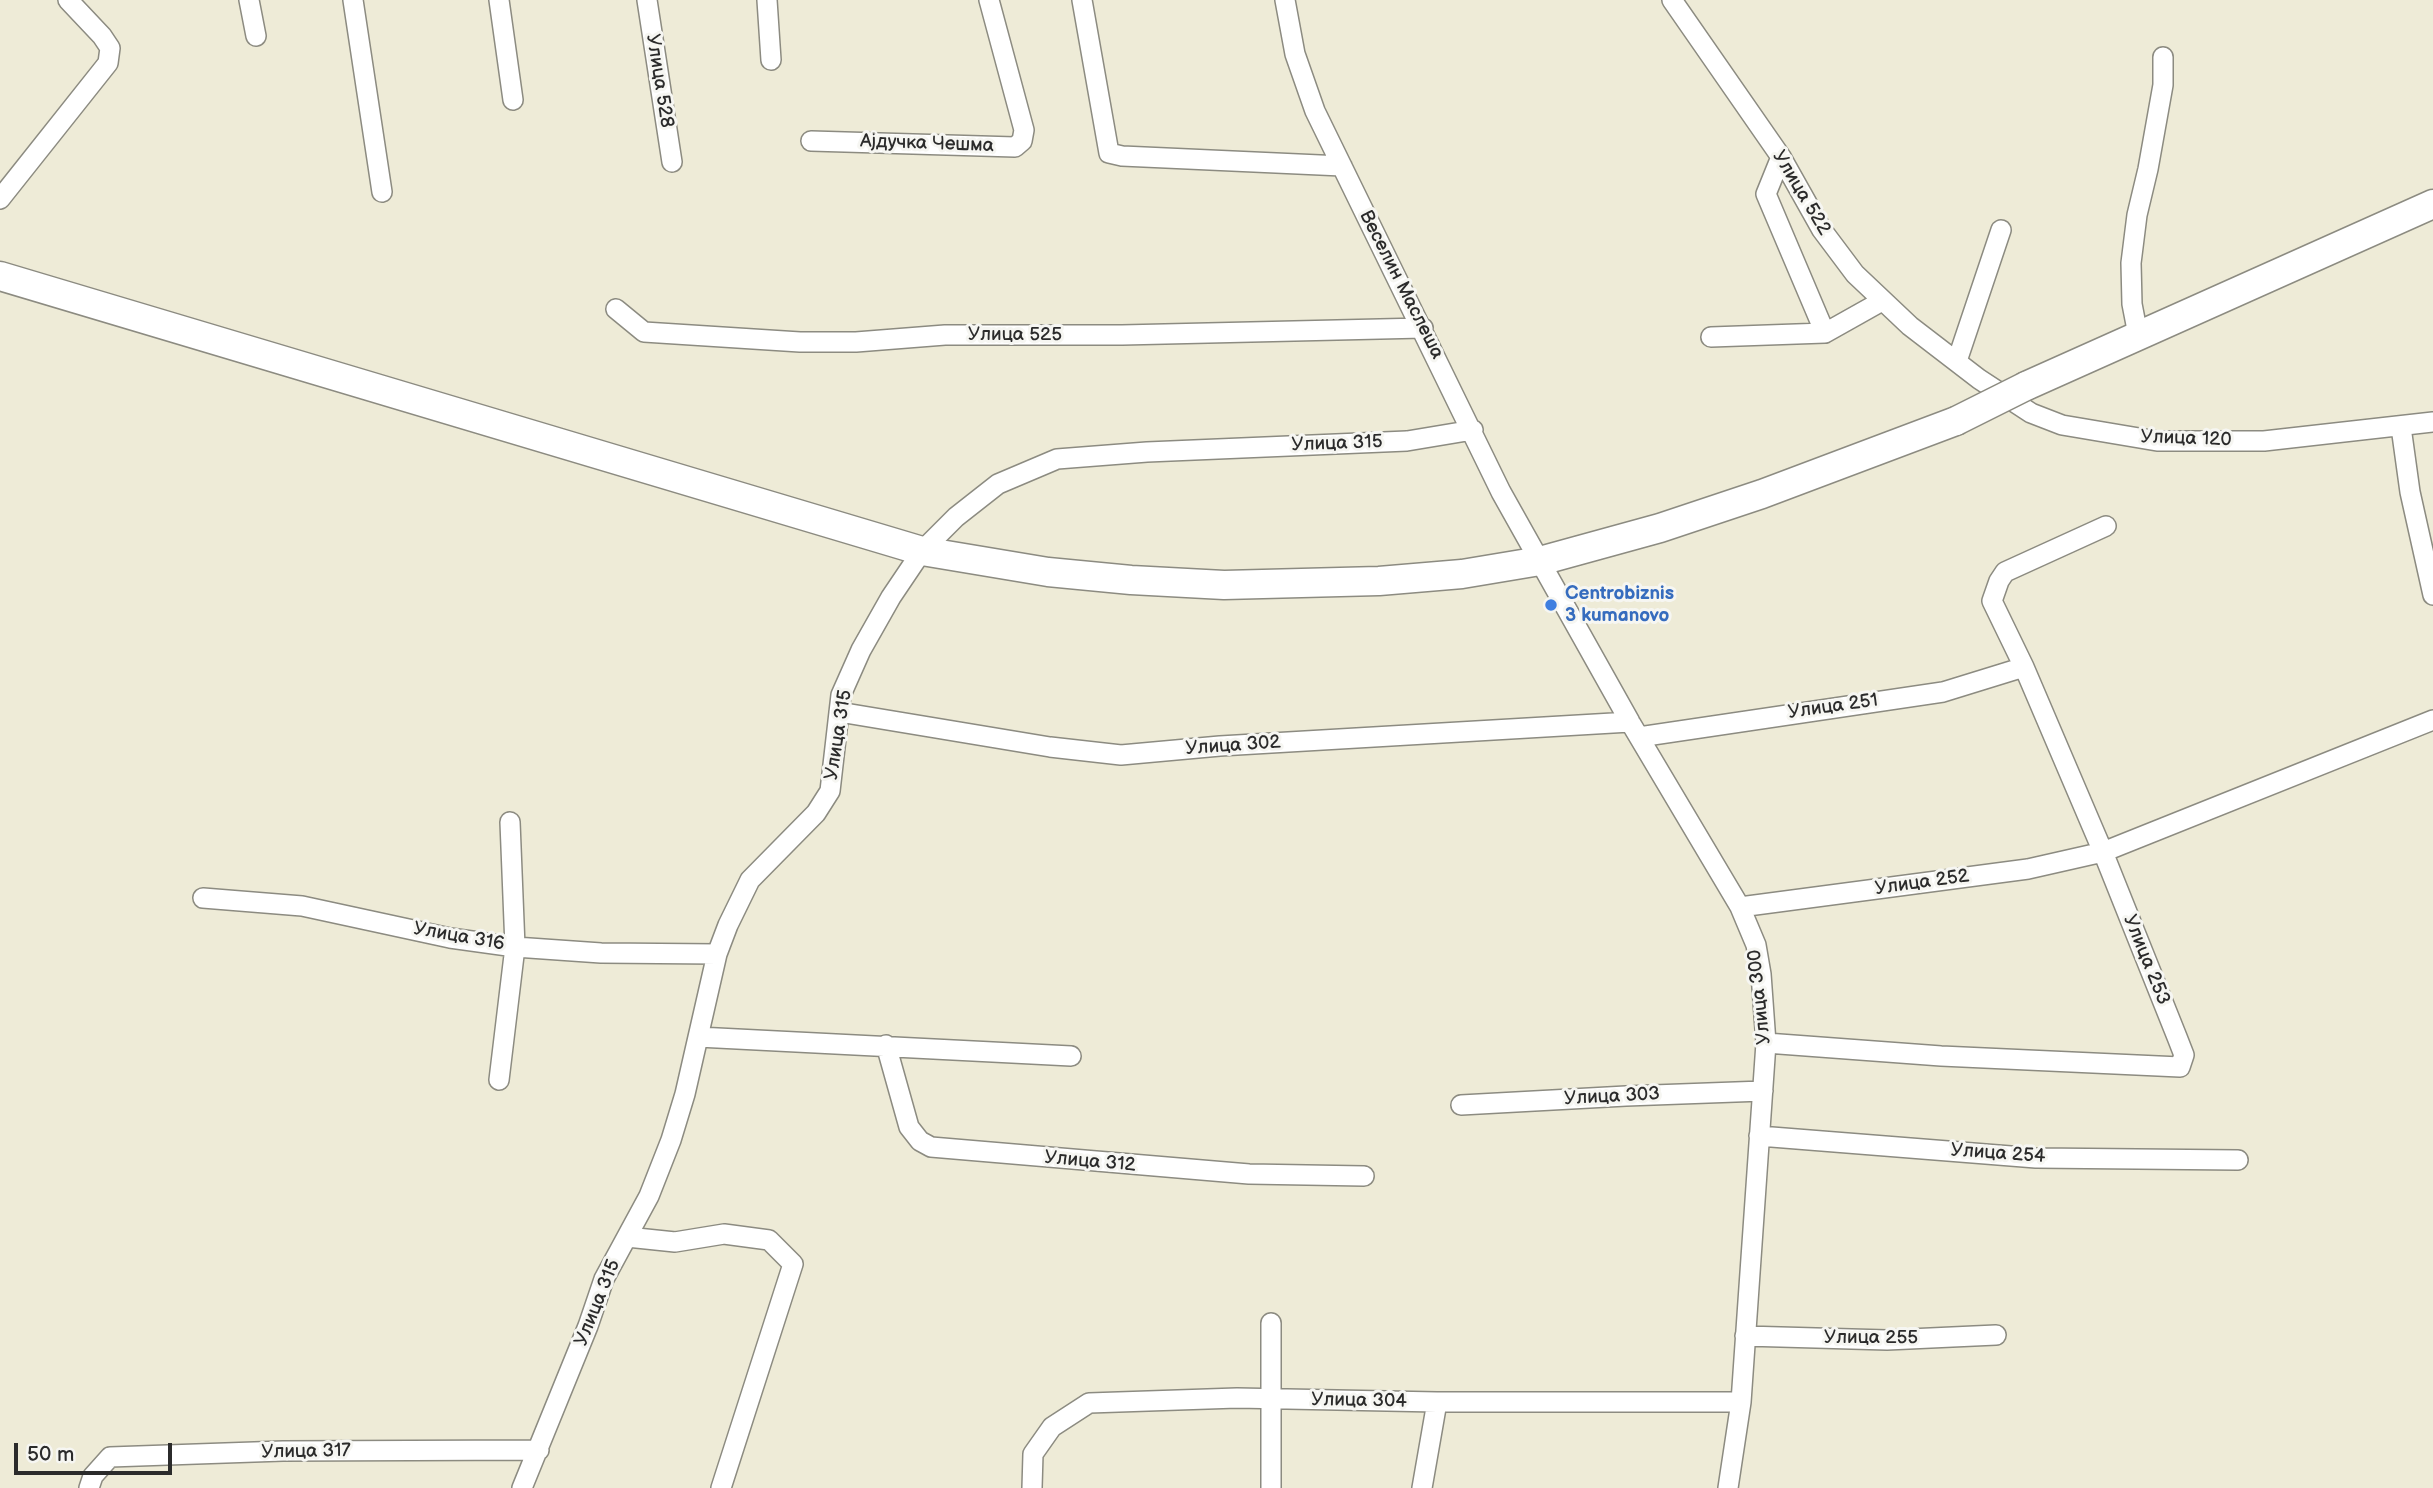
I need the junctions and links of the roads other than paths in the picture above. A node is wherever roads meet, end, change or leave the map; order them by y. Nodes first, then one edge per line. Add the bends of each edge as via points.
1 (68, 0) edge
2 (249, 0) edge
3 (353, 0) edge
4 (499, 0) edge
5 (647, 0) edge
6 (767, 0) edge
7 (989, 0) edge
8 (1082, 0) edge
9 (1285, 0) edge
10 (1672, 0) edge
11 (256, 36) dead end
12 (2163, 57) dead end
13 (771, 60) dead end
14 (513, 100) dead end
15 (810, 141) dead end
16 (1781, 157) junction
17 (672, 162) dead end
18 (1342, 166) junction
19 (382, 192) dead end
20 (0, 200) edge
21 (2433, 204) edge
22 (2001, 230) dead end
23 (0, 276) edge
24 (1882, 302) junction
25 (616, 309) dead end
26 (1423, 328) junction
27 (1825, 333) junction
28 (2138, 335) junction
29 (1711, 337) dead end
30 (1957, 361) junction
31 (2433, 422) edge
32 (2401, 427) junction
33 (1473, 430) junction
34 (2106, 526) dead end
35 (922, 551) junction
36 (1540, 561) junction
37 (2433, 595) edge
38 (2024, 667) junction
39 (839, 712) junction
40 (2433, 720) edge
41 (1634, 730) junction
42 (510, 822) dead end
43 (2103, 852) junction
44 (203, 898) dead end
45 (1740, 907) junction
46 (515, 947) junction
47 (717, 954) junction
48 (698, 1037) junction
49 (1766, 1043) junction
50 (886, 1045) junction
51 (1071, 1056) dead end
52 (499, 1080) dead end
53 (1763, 1091) junction
54 (1461, 1105) dead end
55 (1759, 1136) junction
56 (2238, 1160) dead end
57 (1364, 1176) dead end
58 (627, 1237) junction
59 (1271, 1323) dead end
60 (1996, 1335) dead end
61 (1745, 1336) junction
62 (1272, 1399) junction
63 (1437, 1402) junction
64 (1741, 1402) junction
65 (539, 1450) junction
66 (89, 1488) edge
67 (522, 1488) edge
68 (721, 1488) edge
69 (1032, 1488) edge
70 (1271, 1488) edge
71 (1422, 1488) edge
72 (1728, 1488) edge

1 - 20 street via 110,48 108,63
2 - 11 street
3 - 19 street
4 - 14 street
5 - 17 street, Улица 528
6 - 13 street
7 - 15 street, Ајдучка Чешма via 1024,130 1015,147
8 - 18 street via 1109,153
9 - 18 street, Веселин Маслеша via 1303,77
10 - 16 street, Улица 522
12 - 28 street via 2163,85 2131,263
16 - 24 street, Улица 522 via 1822,230
16 - 27 street via 1766,194
18 - 26 street, Веселин Маслеша
21 - 28 main road
22 - 30 street
23 - 35 main road
24 - 27 street
24 - 30 street, Улица 522
25 - 26 street, Улица 525 via 644,332 800,342 945,335
26 - 33 street, Веселин Маслеша
27 - 29 street
28 - 36 main road, bridge via 1956,421 1762,494
30 - 32 street, Улица 120 via 2031,413 2062,425 2157,441 2264,441
31 - 32 street, Улица 120
32 - 37 street
33 - 35 street, Улица 315 via 1407,441 1057,459 998,484
33 - 36 street, Веселин Маслеша
34 - 38 street via 2005,572 1999,580 1992,601
35 - 36 main road via 1048,572 1224,585 1379,581
35 - 39 street, Улица 315 via 861,650 841,695
36 - 41 street, Улица 300
38 - 41 street, Улица 251 via 1943,692
38 - 43 street
39 - 41 street, Улица 302 via 1121,755 1220,746
39 - 47 street, Улица 315 via 830,790 816,813 750,880
40 - 43 street, Улица 252
41 - 45 street, Улица 300
42 - 46 street
43 - 45 street, Улица 252 via 2028,869
43 - 49 street, Улица 253 via 2181,1046 2180,1068
44 - 46 street, Улица 316 via 302,906
45 - 49 street, Улица 300 via 1756,945
46 - 47 street, Улица 316
46 - 52 street
47 - 48 street, Улица 315
48 - 50 street
48 - 58 street, Улица 315 via 671,1140
49 - 53 street, Улица 300
50 - 51 street
50 - 57 street, Улица 312 via 909,1127 931,1147 1249,1174
53 - 54 street, Улица 303
53 - 55 street, Улица 300
55 - 56 street, Улица 254 via 2036,1158
55 - 61 street, Улица 300
58 - 65 street, Улица 315 via 604,1279
58 - 68 street via 674,1242 724,1234 769,1240 793,1264
59 - 62 street
60 - 61 street, Улица 255 via 1887,1339
61 - 64 street, Улица 300
62 - 63 street, Улица 304
62 - 69 street, Улица 304 via 1088,1404 1052,1427 1033,1454
62 - 70 street
63 - 64 street, Улица 304
63 - 71 street
64 - 72 street, Улица 300
65 - 66 street, Улица 317 via 110,1457
65 - 67 street, Улица 315

